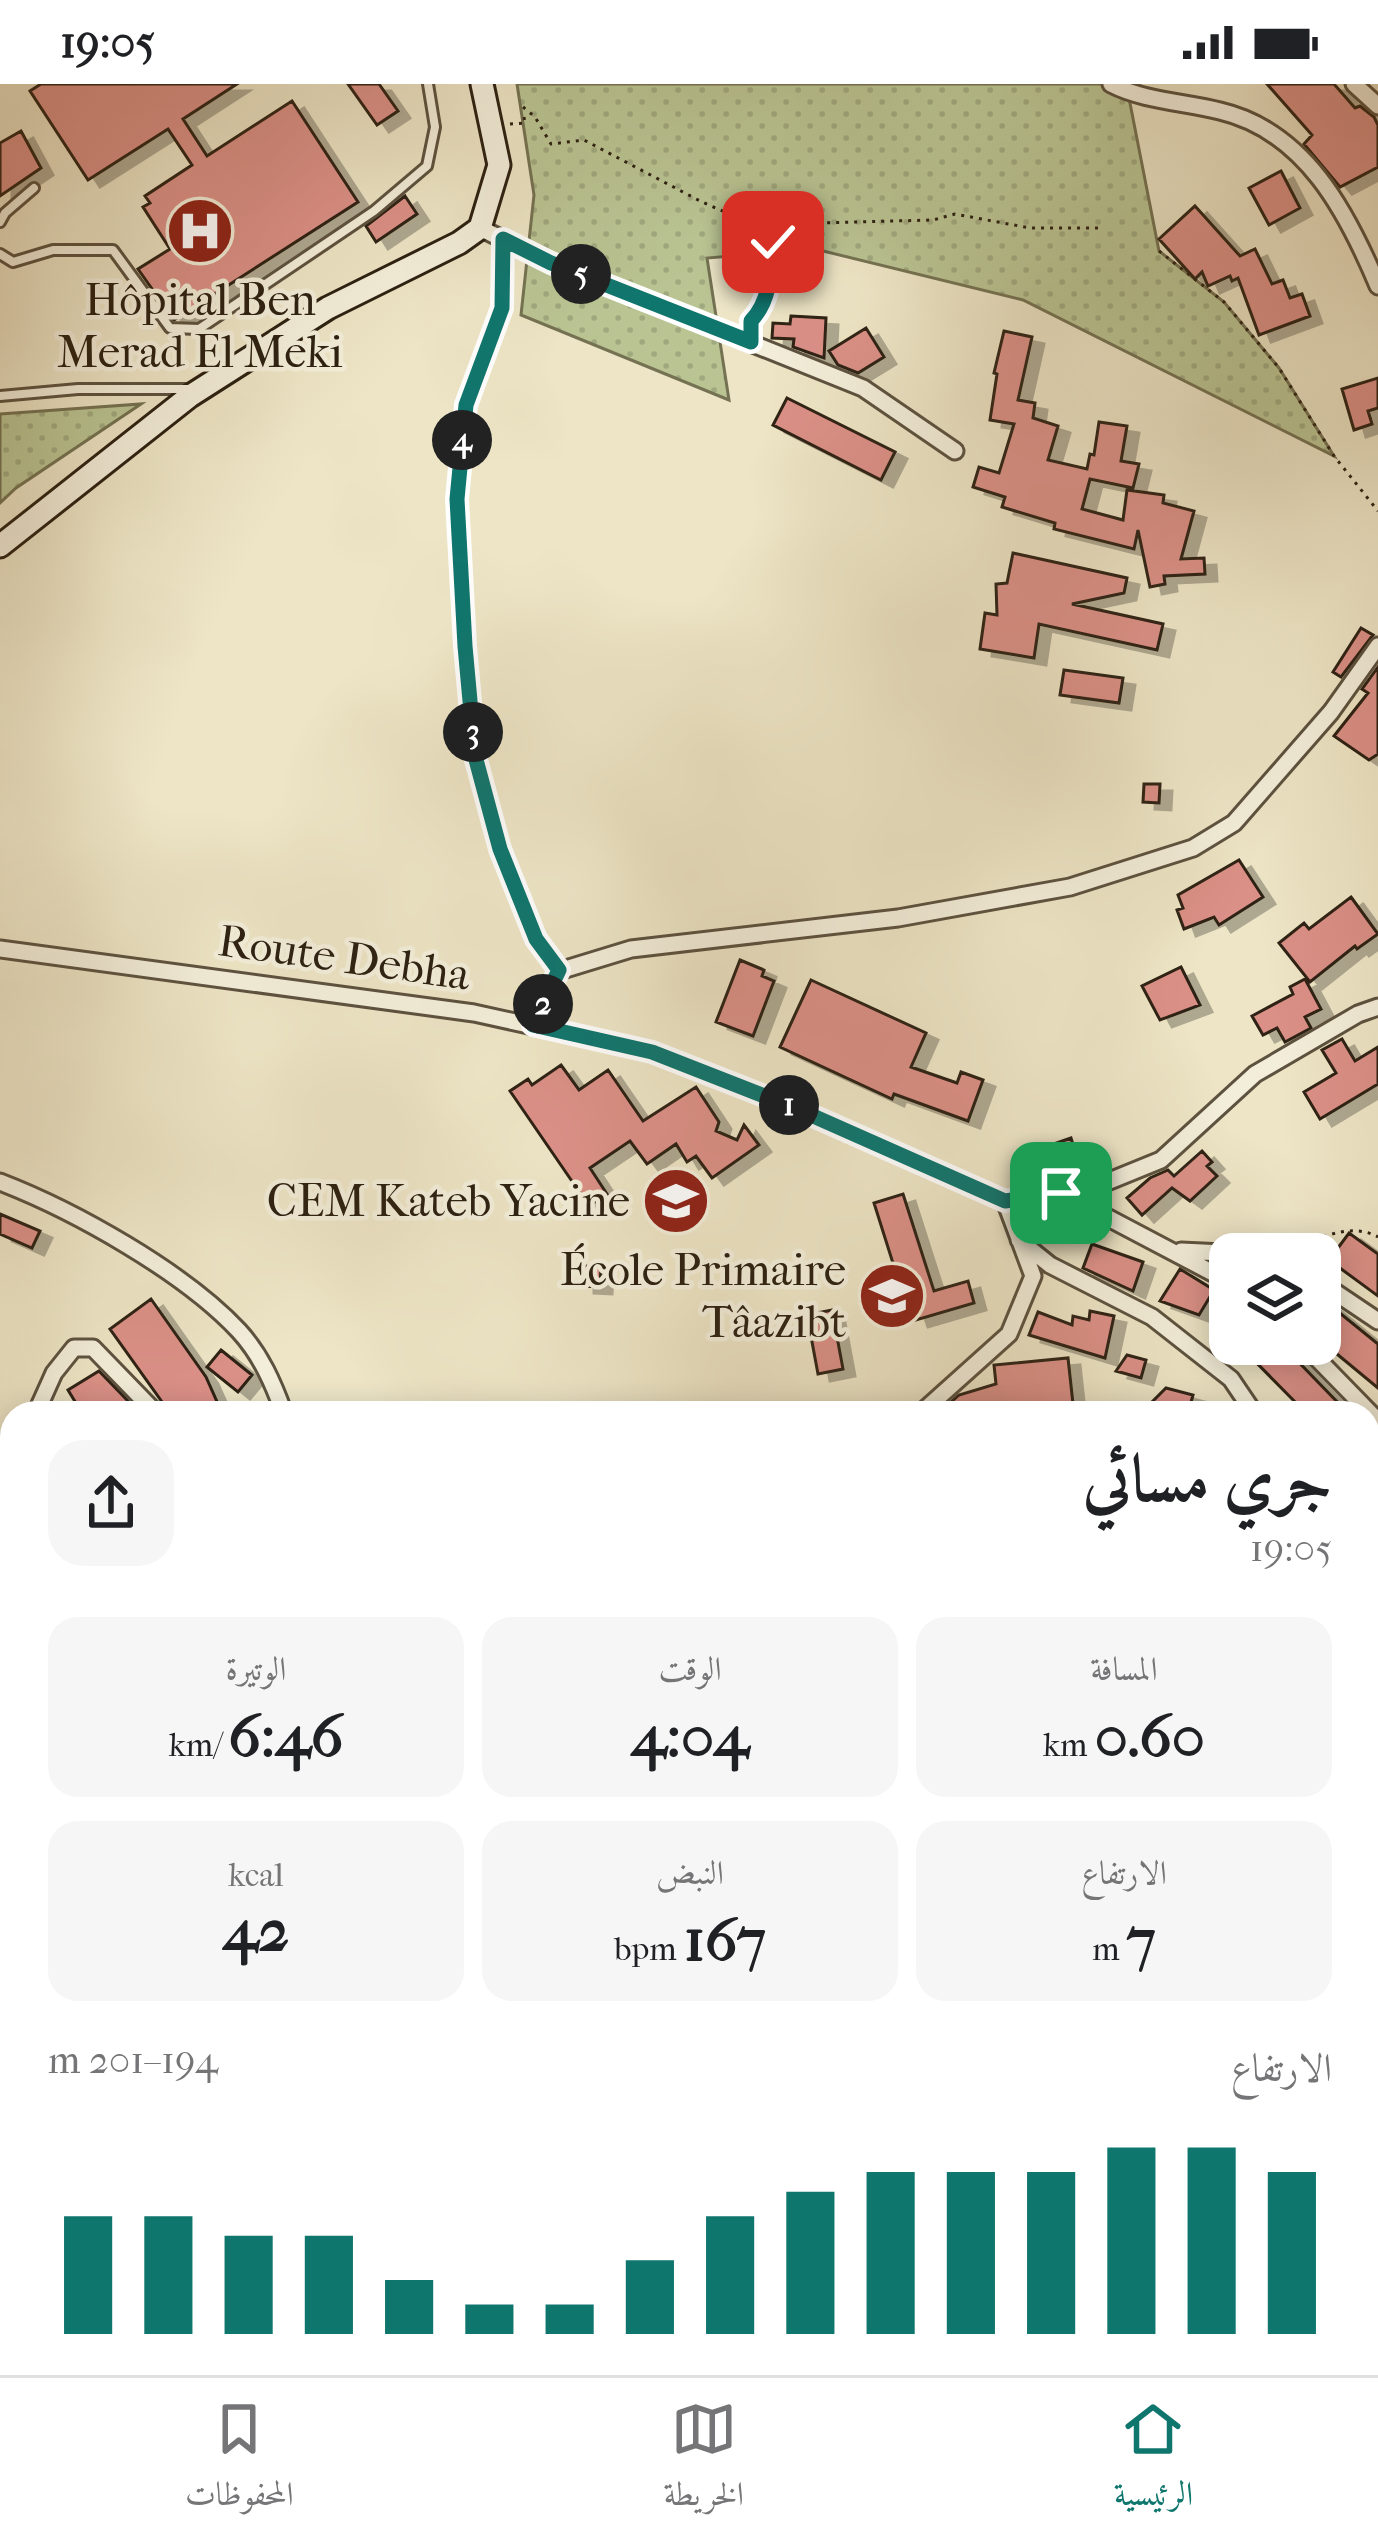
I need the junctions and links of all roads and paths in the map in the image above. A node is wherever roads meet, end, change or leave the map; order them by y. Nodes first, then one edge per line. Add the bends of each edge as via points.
1 (428, 84) edge
2 (482, 84) edge
3 (1111, 84) edge
4 (1354, 84) edge
5 (1378, 106) edge
6 (490, 123) junction
7 (34, 188) dead end
8 (0, 222) edge
9 (776, 225) junction
10 (1104, 227) dead end
11 (480, 228) junction
12 (503, 239) junction
13 (1160, 251) dead end
14 (0, 254) edge
15 (1378, 286) edge
16 (751, 342) junction
17 (201, 389) junction
18 (0, 396) edge
19 (955, 451) dead end
20 (1378, 511) edge
21 (0, 546) edge
22 (1378, 646) edge
23 (0, 949) edge
24 (559, 970) junction
25 (1378, 1006) edge
26 (533, 1025) junction
27 (0, 1182) edge
28 (1061, 1193) junction
29 (1005, 1201) junction
30 (1332, 1233) edge
31 (1378, 1237) edge
32 (1019, 1240) junction
33 (1172, 1250) junction
34 (1209, 1252) edge
35 (1209, 1270) edge
36 (1341, 1296) edge
37 (1378, 1321) edge
38 (1323, 1365) edge
39 (42, 1401) edge
40 (144, 1401) edge
41 (280, 1401) edge
42 (934, 1401) edge
43 (1246, 1401) edge
44 (1359, 1401) edge

1 - 14 lane via 435,127 427,166 199,329 170,328 113,250 53,250 13,262
2 - 6 street
3 - 15 street via 1240,116 1276,135 1324,180
4 - 5 street
6 - 9 path via 525,123 523,107 551,144 584,140 750,223 754,233
6 - 11 street via 499,165
7 - 8 lane
9 - 10 path via 955,214 1030,227
9 - 16 path via 770,284 751,321
11 - 12 street
11 - 17 street via 328,308
12 - 16 street
12 - 24 path via 502,308 466,405 457,499 465,646 475,756 500,849 536,939
13 - 20 path via 1224,302
16 - 19 street via 863,388
17 - 18 lane
17 - 21 street
22 - 24 street via 1234,823 1193,848 1070,887 898,918 631,949
23 - 26 street, Route Debha
24 - 26 street
25 - 28 street via 1255,1074 1161,1160
26 - 29 street, Route Debha via 652,1052
27 - 41 street via 60,1208 185,1286 238,1331
28 - 29 street
28 - 33 street
29 - 32 street
30 - 31 path via 1364,1228
32 - 42 street via 1033,1276 1009,1334
32 - 43 street via 1050,1265 1152,1317 1231,1379
33 - 34 street
33 - 35 street
36 - 37 street
38 - 44 street
39 - 40 street via 74,1348 93,1348

